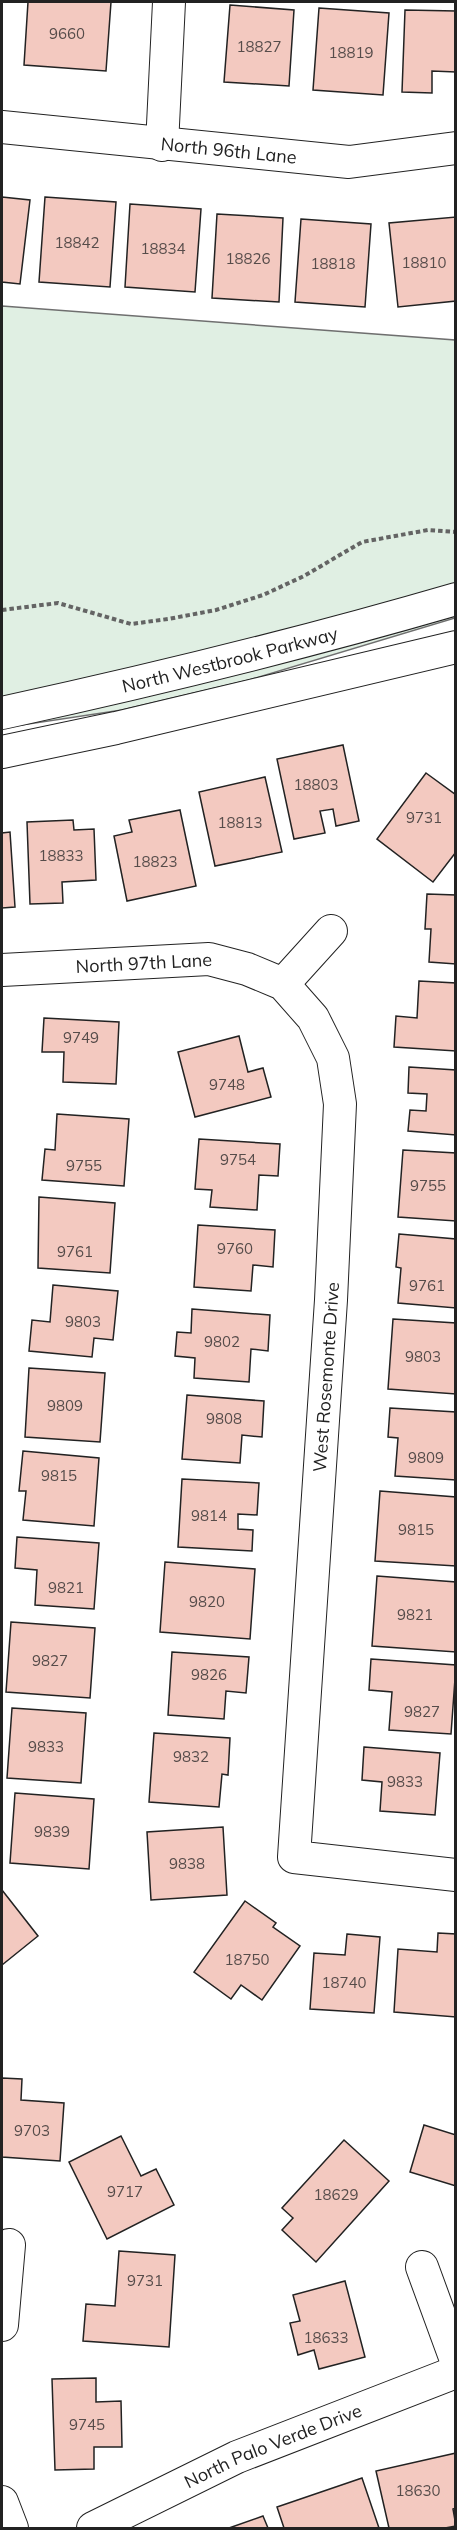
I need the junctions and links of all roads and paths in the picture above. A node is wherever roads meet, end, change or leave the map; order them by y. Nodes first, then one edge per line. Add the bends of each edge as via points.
1 (169, 2) edge
2 (2, 127) edge
3 (162, 145) junction
4 (456, 148) edge
5 (456, 532) edge
6 (456, 599) edge
7 (2, 609) edge
8 (456, 647) edge
9 (2, 713) edge
10 (2, 752) edge
11 (331, 931) dead end
12 (2, 970) edge
13 (284, 984) junction
14 (456, 1875) edge
15 (9, 2245) dead end
16 (422, 2267) dead end
17 (2, 2325) edge
18 (456, 2360) edge
19 (456, 2372) edge
20 (2, 2502) edge
21 (12, 2529) edge
22 (93, 2529) edge

1 - 3 street
2 - 3 street, North 96th Lane
3 - 4 street, North 96th Lane via 349,162
5 - 7 path via 428,530 362,542 263,595 216,610 168,619 131,624 58,603
6 - 9 street, North Westbrook Parkway via 197,669
8 - 10 street
11 - 13 street
12 - 13 street, North 97th Lane via 209,960 247,969
13 - 14 street, West Rosemonte Drive via 313,1018 333,1058 340,1104 294,1857
15 - 17 street
16 - 18 street
19 - 22 street, North Palo Verde Drive via 237,2457
20 - 21 street

